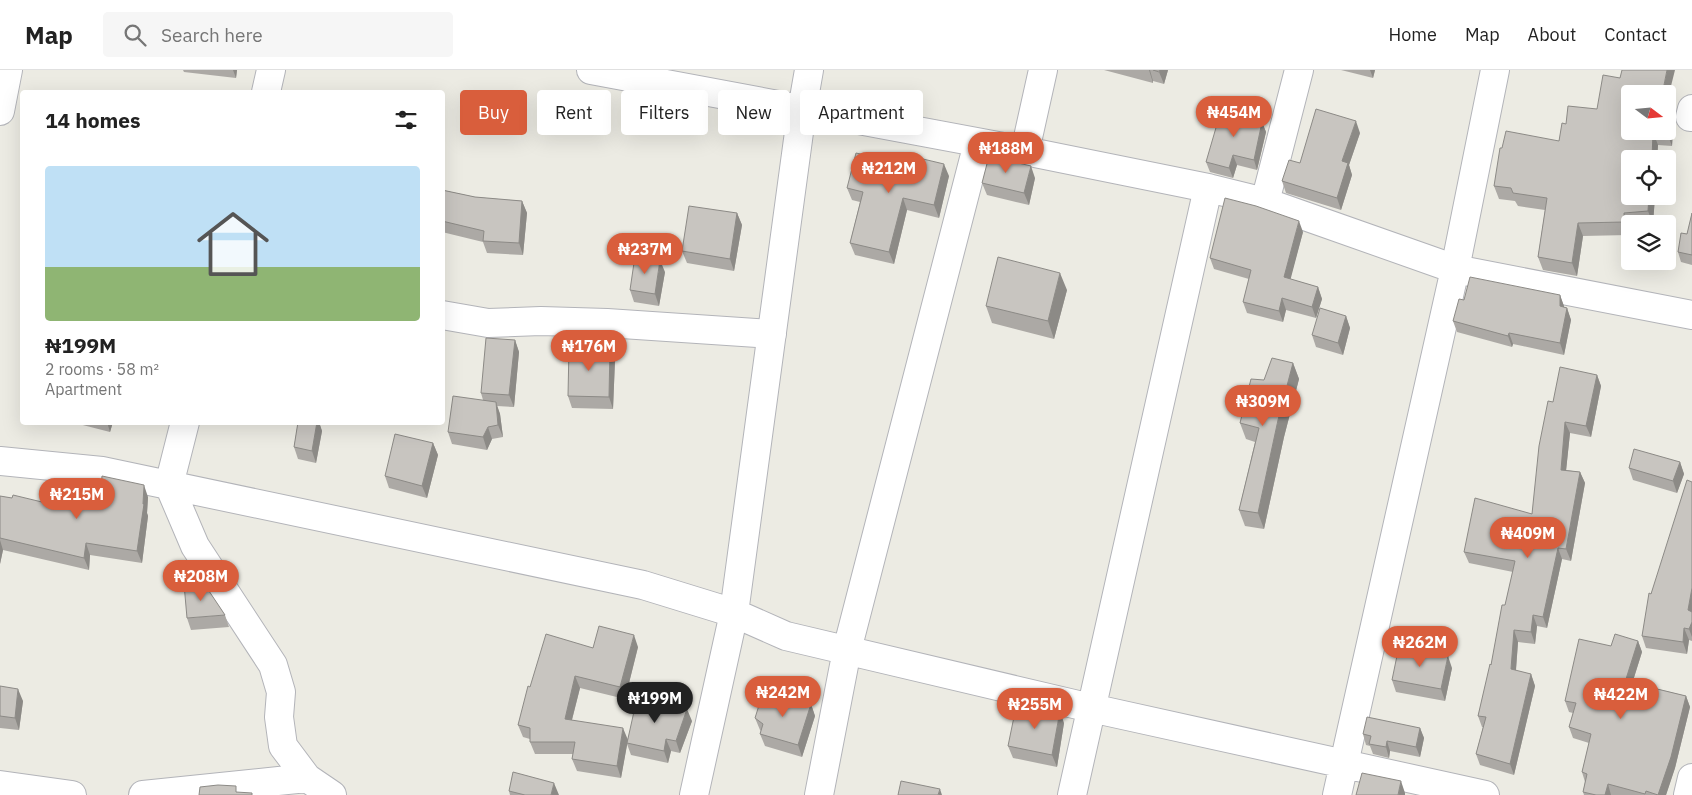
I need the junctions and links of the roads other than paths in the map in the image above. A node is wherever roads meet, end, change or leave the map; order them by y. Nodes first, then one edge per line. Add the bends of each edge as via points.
1 (8, 70) edge
2 (271, 70) edge
3 (591, 70) edge
4 (809, 70) edge
5 (1043, 70) edge
6 (1299, 70) edge
7 (1495, 70) edge
8 (266, 90) edge
9 (806, 90) edge
10 (800, 110) edge
11 (0, 111) edge
12 (800, 125) edge
13 (923, 132) edge
14 (978, 142) junction
15 (1025, 151) junction
16 (1208, 188) junction
17 (1266, 202) junction
18 (1455, 269) junction
19 (1692, 315) edge
20 (445, 316) edge
21 (772, 334) junction
22 (184, 425) edge
23 (0, 461) edge
24 (169, 485) junction
25 (734, 613) junction
26 (847, 650) junction
27 (1091, 708) junction
28 (1345, 764) junction
29 (306, 778) junction
30 (1692, 778) edge
31 (0, 785) edge
32 (72, 795) edge
33 (143, 795) edge
34 (332, 795) edge
35 (694, 795) edge
36 (820, 795) edge
37 (1072, 795) edge
38 (1337, 795) edge
39 (1485, 795) edge
40 (1688, 795) edge

1 - 11 street
2 - 8 street
3 - 10 street
4 - 9 street
5 - 15 street
6 - 17 street
7 - 18 street
12 - 21 street
13 - 14 street
14 - 15 street
14 - 26 street
15 - 16 street
16 - 17 street
16 - 27 street
17 - 18 street
18 - 19 street
18 - 28 street
20 - 21 street via 488,323 607,323
21 - 25 street
22 - 24 street
23 - 24 street via 102,471
24 - 25 street via 643,585
24 - 29 street via 195,546 273,665 281,692 279,717 283,746
25 - 26 street via 786,636
25 - 35 street
26 - 27 street
26 - 36 street
27 - 28 street
27 - 37 street
28 - 38 street
28 - 39 street
29 - 33 street
29 - 34 street
30 - 40 street
31 - 32 street

